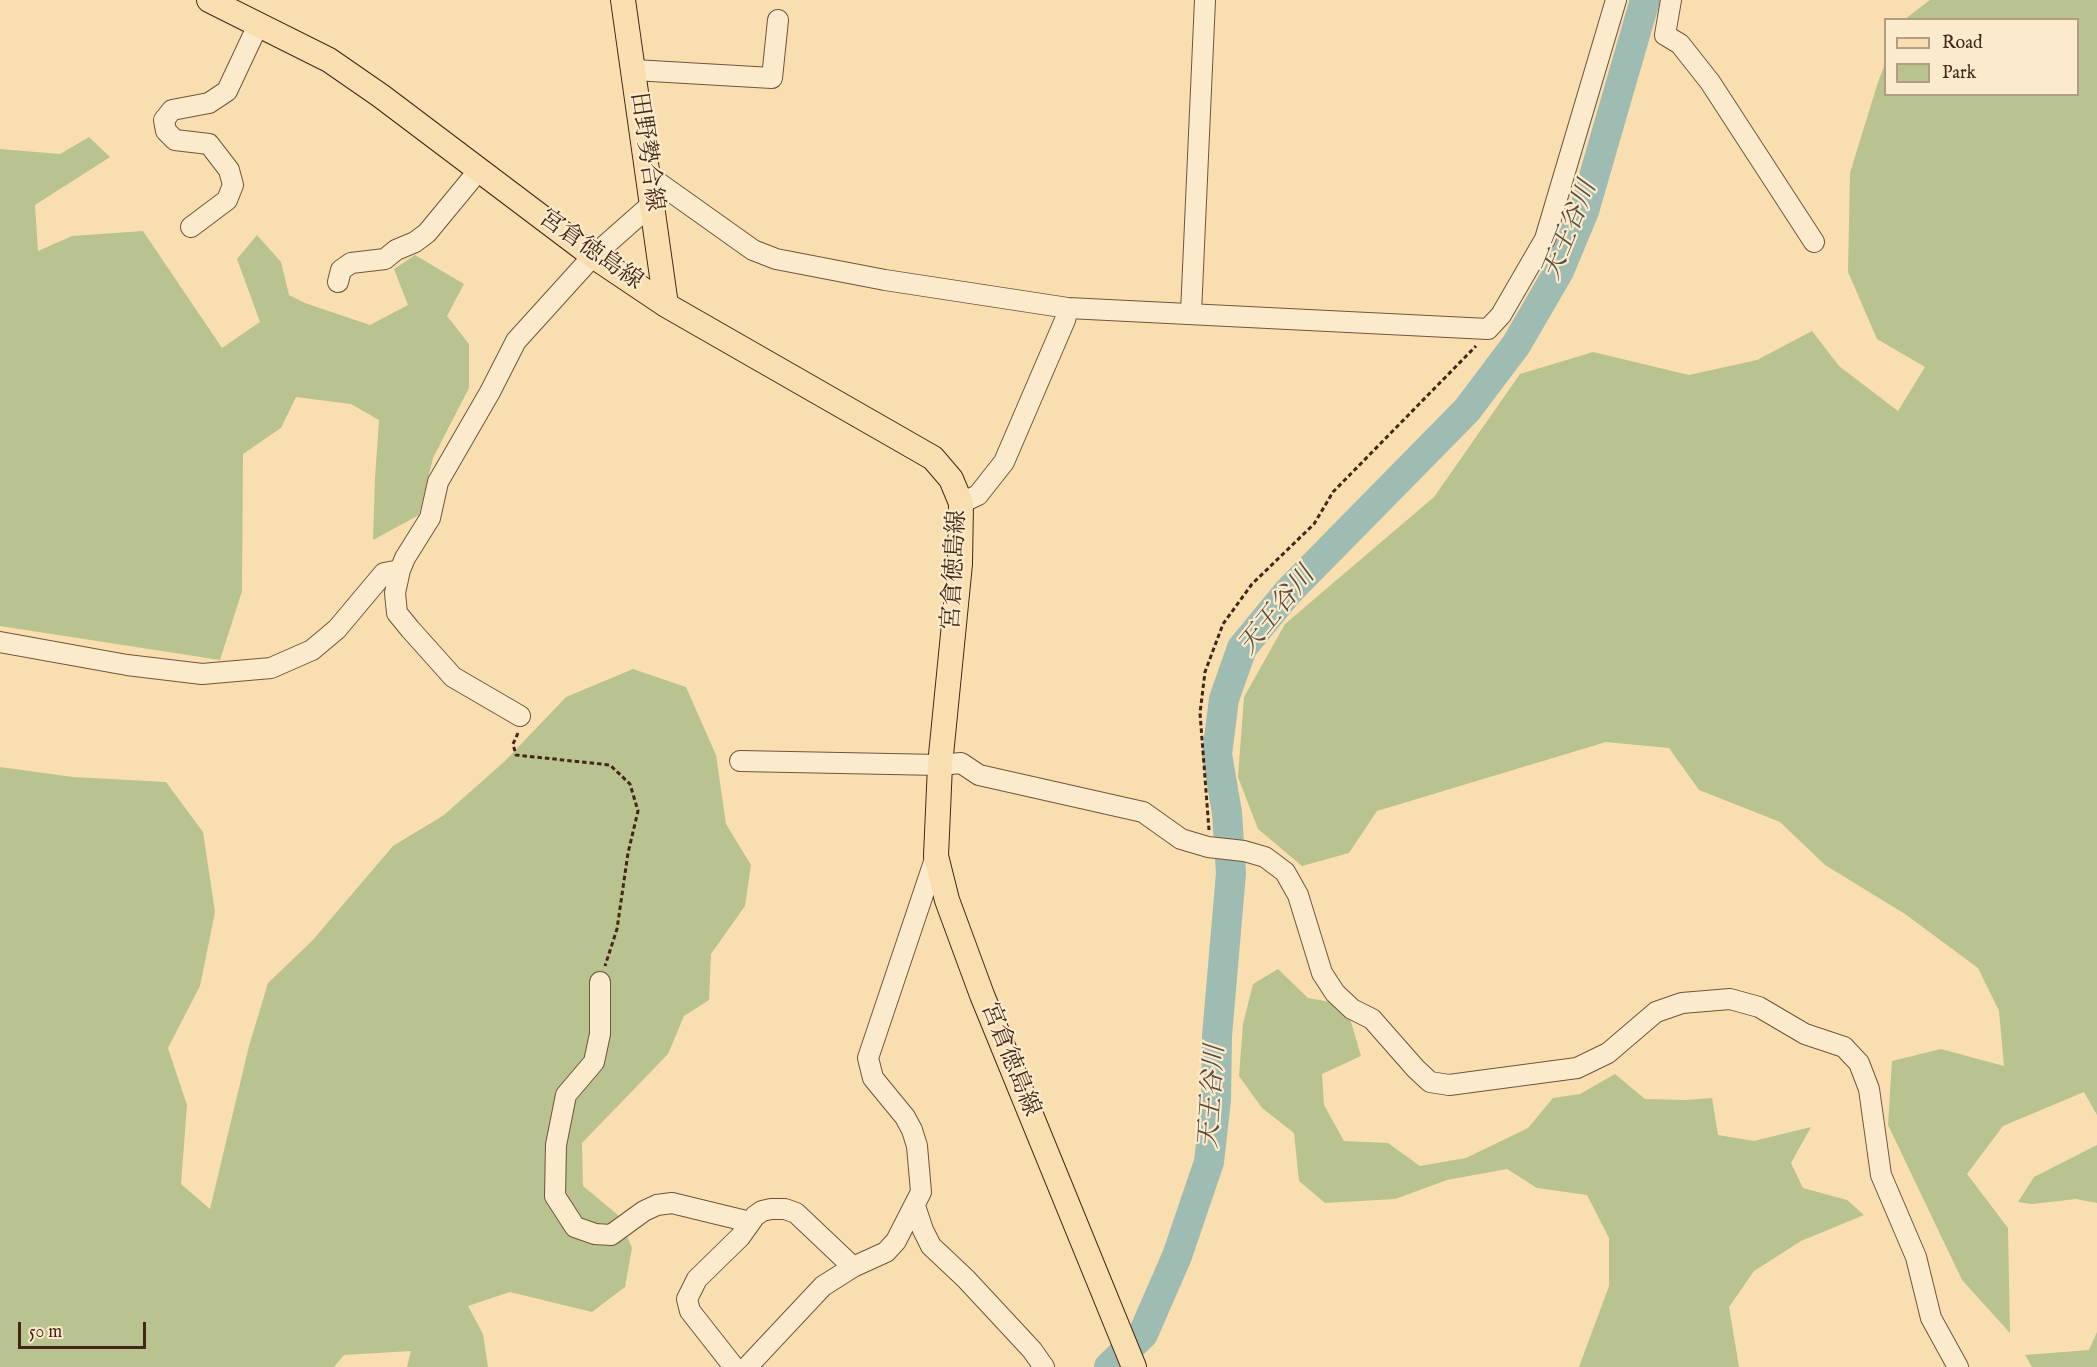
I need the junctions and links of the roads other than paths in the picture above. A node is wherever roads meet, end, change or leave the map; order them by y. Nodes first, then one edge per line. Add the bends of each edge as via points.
1 (209, 0) edge
2 (623, 0) edge
3 (1205, 0) edge
4 (1616, 0) edge
5 (1671, 0) edge
6 (778, 20) dead end
7 (258, 25) junction
8 (634, 70) junction
9 (479, 170) junction
10 (649, 176) junction
11 (653, 203) junction
12 (191, 227) dead end
13 (1814, 242) dead end
14 (594, 256) junction
15 (338, 282) dead end
16 (666, 305) junction
17 (1068, 308) junction
18 (1191, 313) junction
19 (961, 503) junction
20 (400, 570) junction
21 (0, 642) edge
22 (520, 716) road end
23 (740, 761) dead end
24 (940, 765) junction
25 (936, 855) junction
26 (600, 982) road end
27 (915, 1206) junction
28 (750, 1222) junction
29 (853, 1267) junction
30 (1133, 1363) edge
31 (734, 1367) edge
32 (747, 1367) edge
33 (1044, 1367) edge
34 (1958, 1367) edge

1 - 7 main road, 宮倉徳島線
2 - 8 main road, 田野勢合線
3 - 18 street
4 - 18 street via 1545,239 1501,315 1488,328
5 - 13 street via 1665,35 1680,44 1710,82
6 - 8 street via 772,78
7 - 9 main road, 宮倉徳島線 via 329,60
7 - 12 street via 227,91 209,103 172,110 164,120 166,131 175,140 209,144 229,170 233,185 227,200
8 - 10 main road, 田野勢合線
9 - 14 main road, 宮倉徳島線
9 - 15 street via 415,242 385,259 351,263 341,270
10 - 11 main road, 田野勢合線
10 - 17 street via 753,250 776,259
11 - 14 street
11 - 16 main road, 田野勢合線
14 - 16 main road, 宮倉徳島線
14 - 20 street via 516,341 438,482 430,518
16 - 19 main road, 宮倉徳島線 via 933,458 951,479
17 - 18 street
17 - 19 street via 1004,462 978,495
19 - 24 main road, 宮倉徳島線 via 960,564
20 - 21 street via 384,573 337,629 312,650 272,668 202,674
20 - 22 street via 394,593 397,613 410,629 453,677
23 - 24 street
24 - 25 main road, 宮倉徳島線
24 - 34 street via 961,764 979,775 1143,812 1181,839 1265,857 1285,872 1298,895 1322,973 1335,993 1352,1009 1372,1019 1430,1082 1449,1085 1577,1068 1608,1053 1656,1012 1682,1003 1730,999 1759,1007 1805,1034 1844,1047 1859,1063 1869,1089 1881,1175 1916,1257 1930,1318
25 - 27 street via 868,1058 873,1078 912,1130 921,1192
25 - 30 main road, 宮倉徳島線 via 947,900 982,995
26 - 28 street via 600,1034 594,1062 566,1095 556,1145 555,1196 575,1227 595,1234 611,1235 644,1211 672,1203
27 - 29 street via 886,1252
27 - 33 street via 931,1246 966,1279
28 - 29 street via 762,1211 771,1209 796,1213
28 - 31 street via 697,1279 687,1299 690,1311
29 - 32 street via 823,1286

